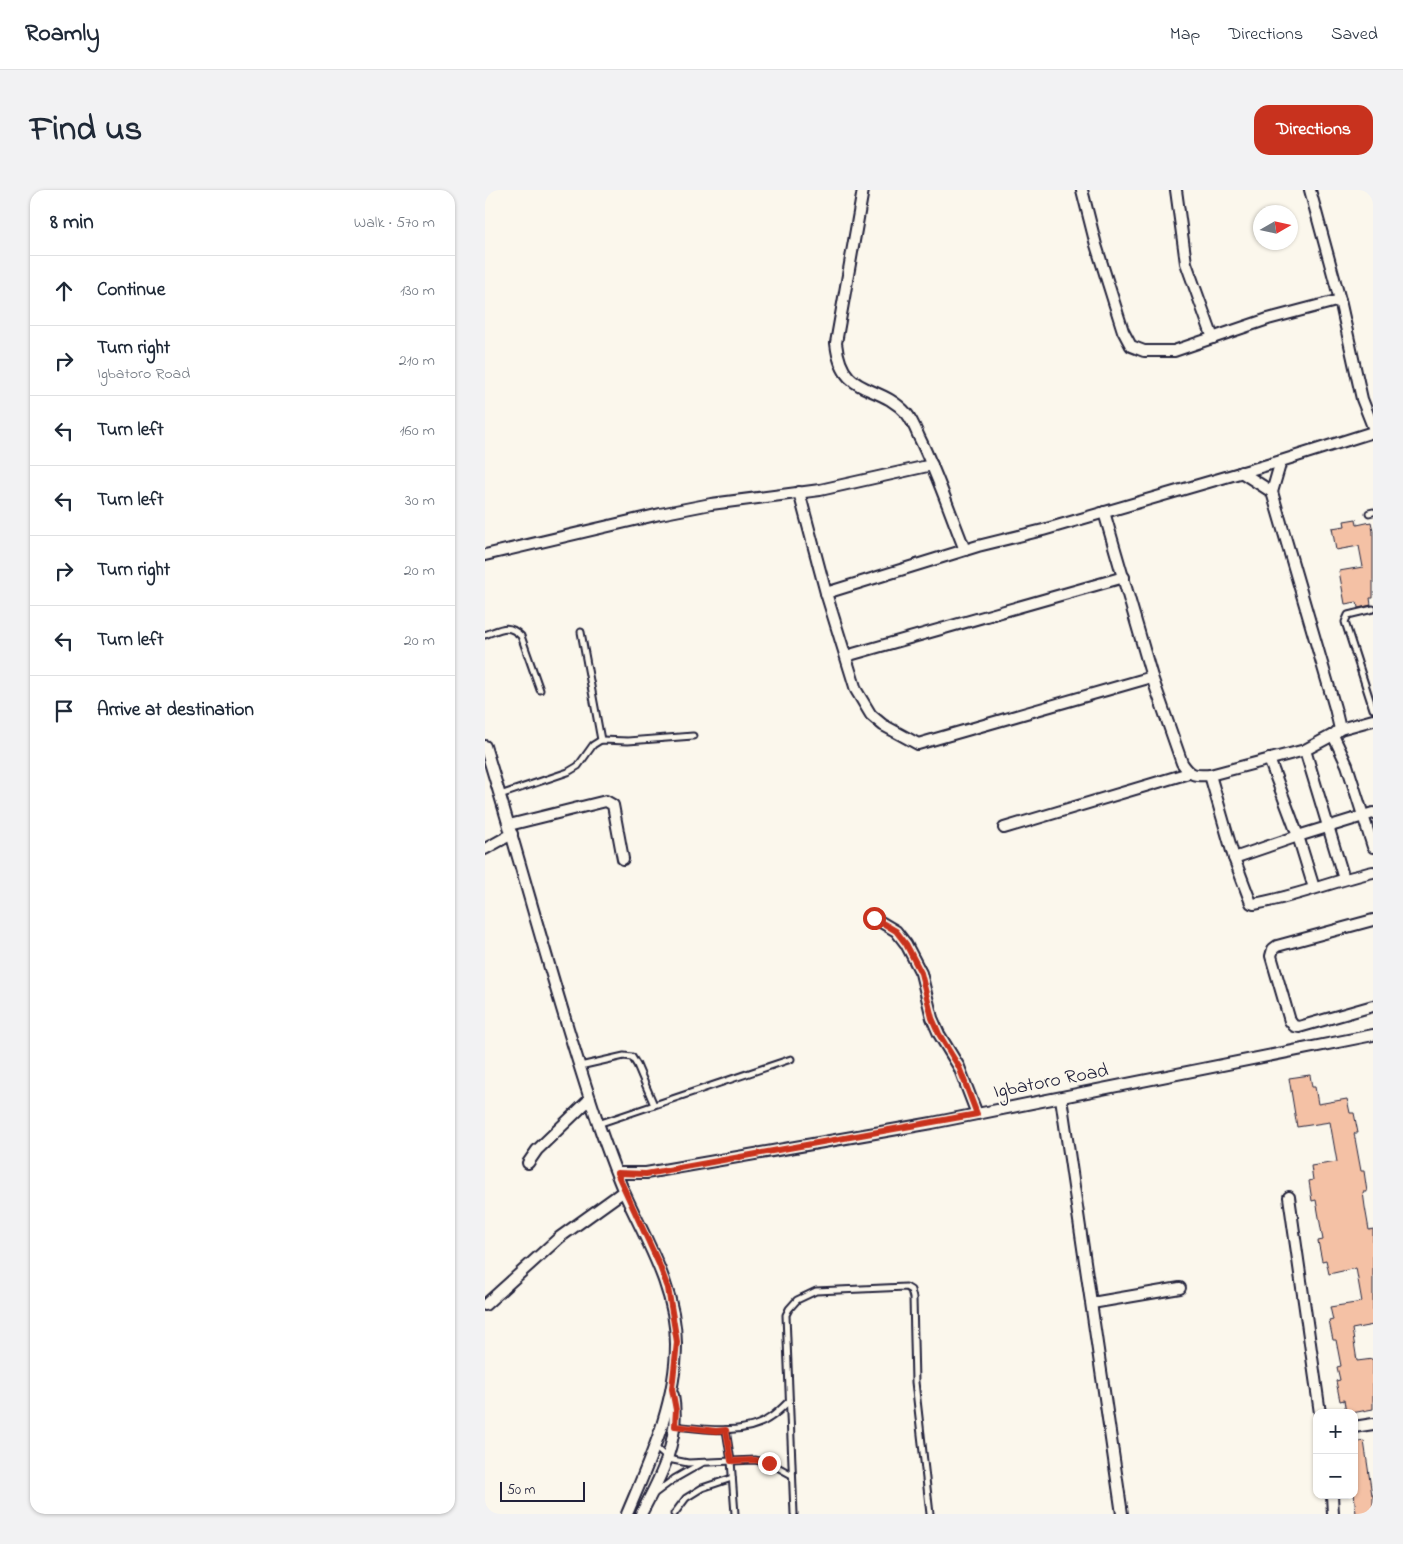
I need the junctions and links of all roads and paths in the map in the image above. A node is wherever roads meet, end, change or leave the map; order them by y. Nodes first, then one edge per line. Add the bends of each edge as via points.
1 (863, 190) edge
2 (1082, 190) edge
3 (1176, 190) edge
4 (1310, 190) edge
5 (1340, 300) junction
6 (1213, 338) junction
7 (1373, 427) edge
8 (1373, 432) edge
9 (1281, 461) junction
10 (932, 465) junction
11 (1241, 472) junction
12 (799, 492) junction
13 (1272, 492) junction
14 (1104, 512) junction
15 (965, 550) junction
16 (485, 554) edge
17 (1124, 577) junction
18 (826, 593) junction
19 (1373, 609) edge
20 (581, 632) dead end
21 (485, 635) edge
22 (845, 656) junction
23 (1152, 677) junction
24 (540, 690) dead end
25 (1373, 709) edge
26 (1373, 720) edge
27 (1337, 732) junction
28 (693, 736) dead end
29 (601, 740) junction
30 (485, 746) edge
31 (1305, 750) junction
32 (1269, 759) junction
33 (1189, 773) junction
34 (1210, 775) junction
35 (500, 795) junction
36 (1368, 814) edge
37 (1328, 826) junction
38 (1003, 828) dead end
39 (511, 829) junction
40 (1298, 836) junction
41 (1373, 847) edge
42 (485, 849) edge
43 (1234, 858) junction
44 (623, 860) dead end
45 (1373, 872) edge
46 (1344, 879) junction
47 (1314, 888) junction
48 (874, 918) dead end
49 (1373, 920) edge
50 (1373, 1006) edge
51 (1373, 1036) edge
52 (791, 1059) dead end
53 (580, 1066) junction
54 (1061, 1098) junction
55 (590, 1099) junction
56 (654, 1105) junction
57 (977, 1114) junction
58 (598, 1124) junction
59 (528, 1164) dead end
60 (617, 1173) junction
61 (624, 1191) junction
62 (1289, 1197) dead end
63 (1181, 1288) dead end
64 (1092, 1303) junction
65 (485, 1305) edge
66 (672, 1389) junction
67 (789, 1402) junction
68 (1319, 1409) edge
69 (1373, 1424) edge
70 (675, 1426) junction
71 (1358, 1426) edge
72 (726, 1430) junction
73 (655, 1447) junction
74 (668, 1459) junction
75 (731, 1461) junction
76 (703, 1462) junction
77 (792, 1475) junction
78 (732, 1478) junction
79 (650, 1497) junction
80 (1332, 1499) edge
81 (627, 1514) edge
82 (641, 1514) edge
83 (673, 1514) edge
84 (735, 1514) edge
85 (794, 1514) edge
86 (930, 1514) edge
87 (1122, 1514) edge
88 (1333, 1514) edge

1 - 10 street via 836,344 838,356 843,371 856,385 884,395 907,414
2 - 6 street via 1120,323 1131,346 1144,351 1174,351
3 - 6 street via 1186,263
4 - 5 street
5 - 6 street
5 - 7 street via 1362,399
8 - 9 street
9 - 11 street
9 - 13 street
10 - 12 street
10 - 15 street
11 - 13 street
11 - 14 street
12 - 16 street via 677,510
12 - 18 street
13 - 27 street via 1335,708
14 - 15 street
14 - 17 street
15 - 18 street
17 - 22 street
17 - 23 street
18 - 22 street
19 - 25 lane via 1348,615 1345,622
20 - 29 lane
21 - 24 lane via 507,627 515,629 521,636
22 - 23 street via 856,690 871,715 918,744
23 - 33 street via 1182,763
26 - 27 street
27 - 31 street
27 - 36 street
28 - 29 lane
29 - 35 lane via 593,745 578,766 568,772
30 - 35 street
31 - 32 street
31 - 37 street
32 - 34 street
32 - 40 street
33 - 34 street
33 - 38 street
34 - 43 street
35 - 39 street
36 - 37 street
36 - 41 street
37 - 40 street
37 - 46 street
39 - 42 street
39 - 44 street via 610,802
39 - 53 street
40 - 43 street
40 - 47 street
43 - 47 street via 1251,903
45 - 46 street
46 - 47 street
48 - 57 street via 896,931 906,944 921,973 932,1018 959,1067
49 - 50 street via 1277,946 1271,956 1293,1026
51 - 54 street, Igbatoro Road
52 - 56 lane
53 - 55 street
53 - 56 lane via 632,1057
54 - 57 street, Igbatoro Road
54 - 64 street
55 - 58 street
55 - 59 street via 537,1150
56 - 58 lane
57 - 60 street, Igbatoro Road via 646,1174
58 - 60 street
60 - 61 street
61 - 65 street via 560,1237
61 - 66 street via 668,1288 677,1342
62 - 68 street
63 - 64 street
64 - 87 street
66 - 70 street
66 - 73 street
67 - 72 lane via 769,1419
67 - 77 lane
67 - 86 lane via 786,1315 797,1300 816,1292 906,1287 911,1290 915,1382
69 - 71 street
70 - 72 lane
70 - 74 street
72 - 75 lane
73 - 74 lane
73 - 81 street
74 - 76 lane
74 - 79 street
75 - 76 lane
75 - 77 lane via 769,1463
75 - 78 lane
76 - 79 lane
77 - 85 lane
78 - 83 lane via 702,1488 686,1498
78 - 84 lane
79 - 82 street
80 - 88 street

